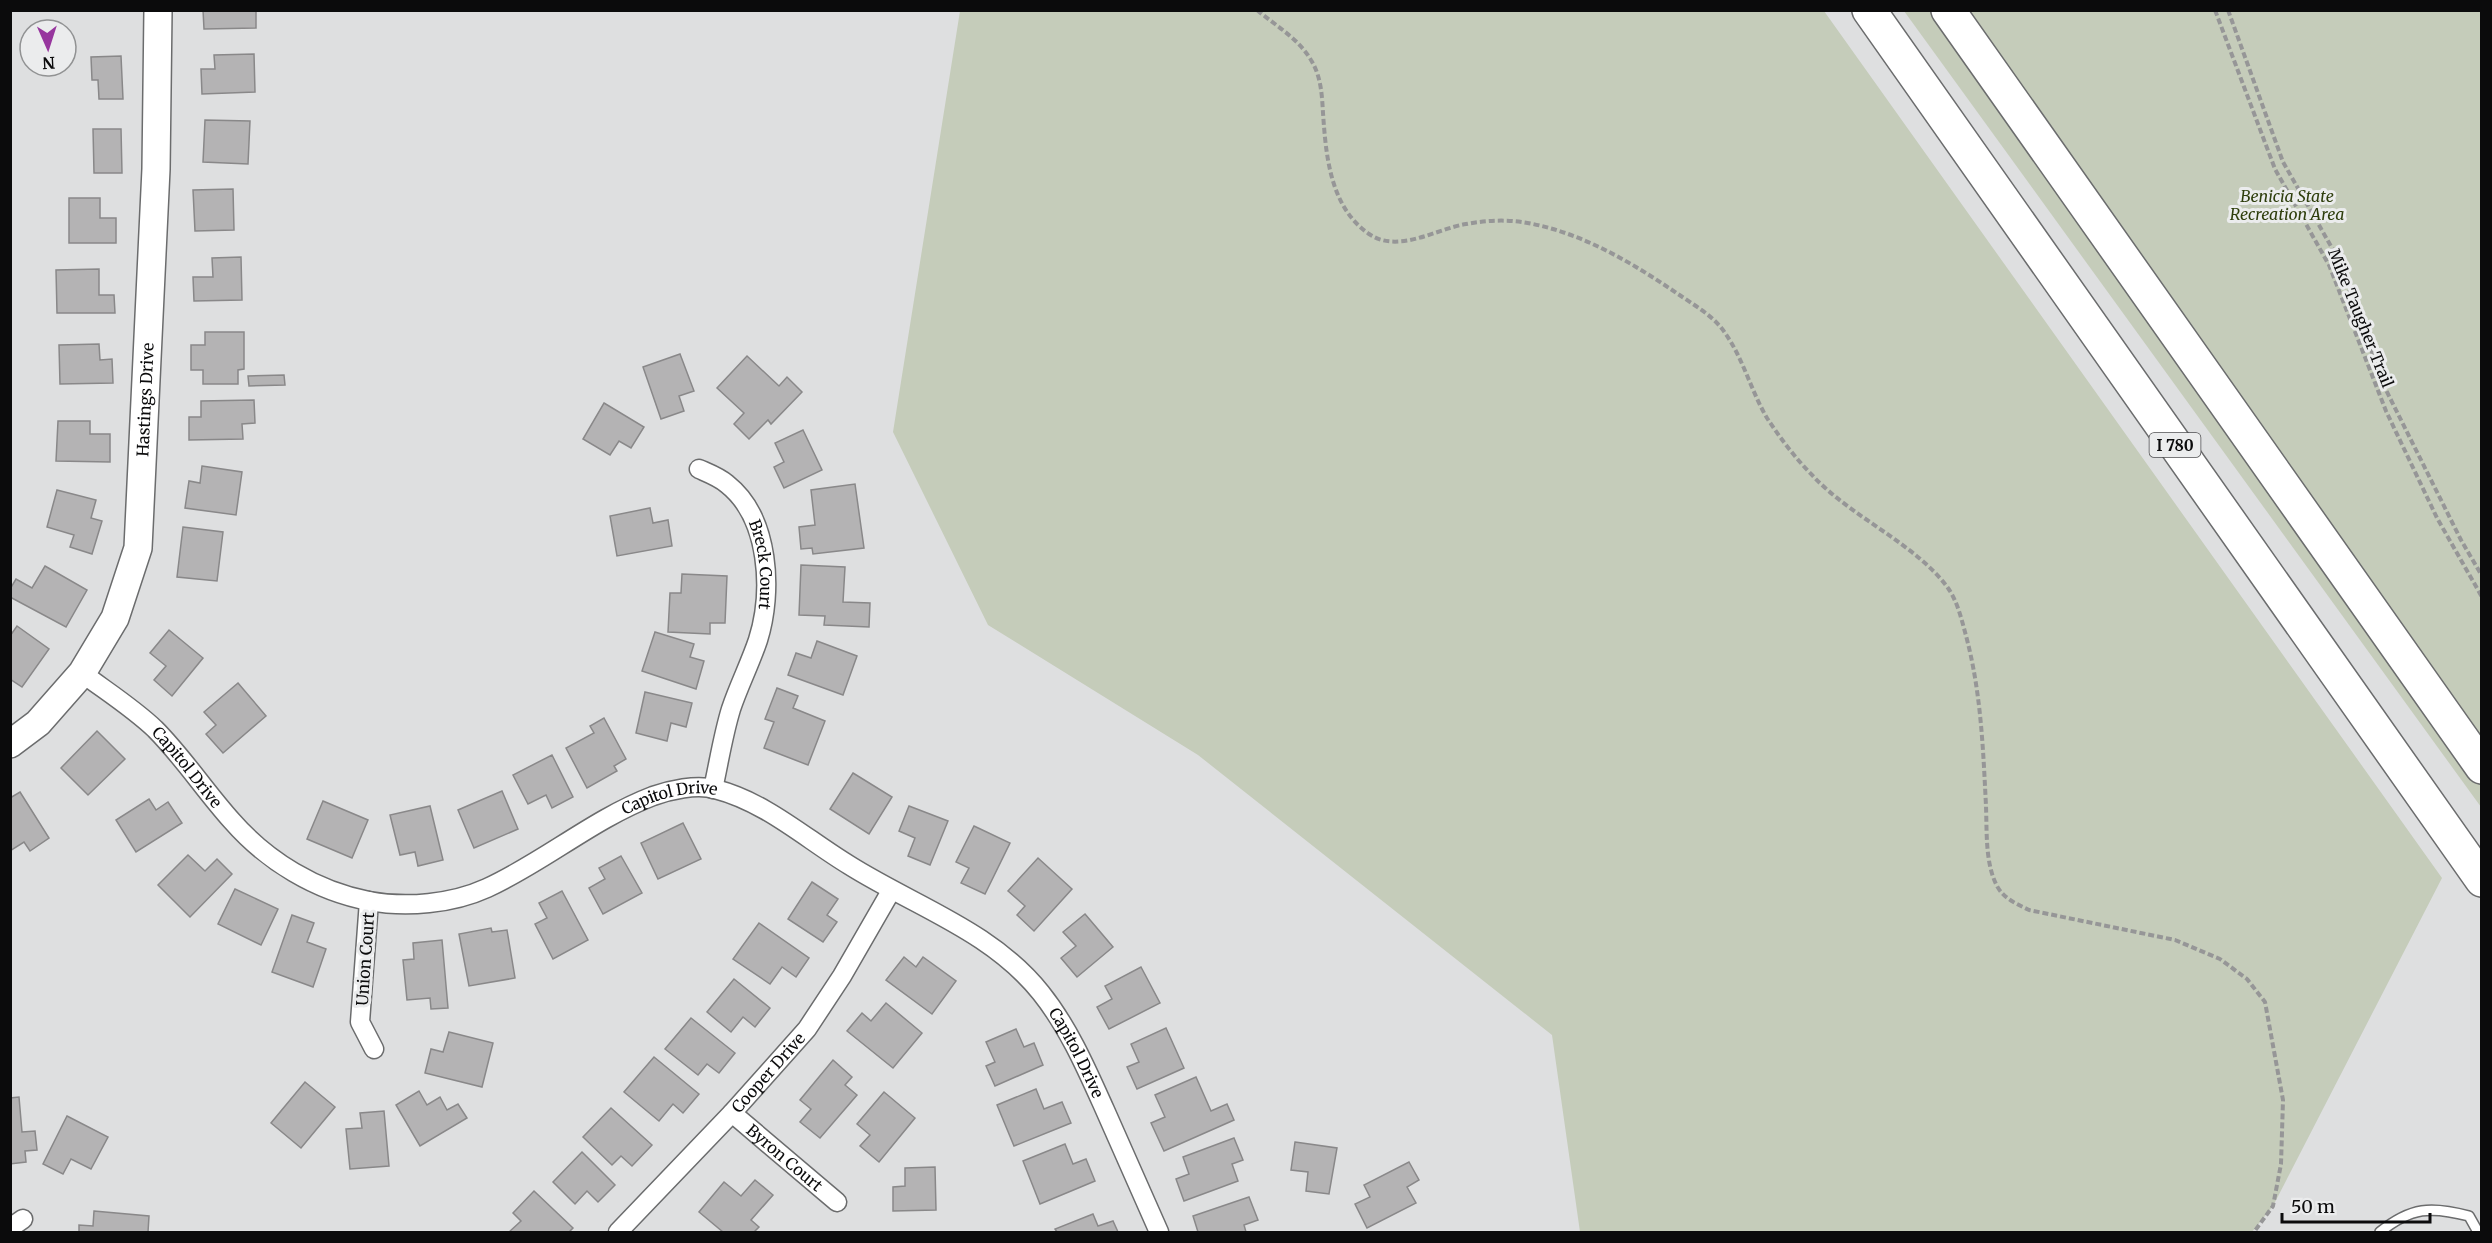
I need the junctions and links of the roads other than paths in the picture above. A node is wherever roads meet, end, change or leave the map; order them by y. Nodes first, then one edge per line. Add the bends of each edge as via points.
1 (158, 10) edge
2 (1869, 10) edge
3 (1948, 10) edge
4 (699, 469) dead end
5 (82, 673) junction
6 (10, 744) edge
7 (2481, 767) edge
8 (713, 789) junction
9 (2481, 880) edge
10 (891, 891) junction
11 (369, 901) junction
12 (374, 1049) dead end
13 (732, 1113) junction
14 (837, 1202) dead end
15 (618, 1233) edge
16 (1159, 1233) edge
17 (2380, 1233) edge
18 (2478, 1233) edge

1 - 5 street, Hastings Drive via 156,169 138,548 116,618
2 - 9 highway, I 780
3 - 7 highway
4 - 8 street, Breck Court via 726,482 742,498 754,520 765,559 767,599 758,640 732,708
5 - 6 street, Hastings Drive via 38,723
5 - 11 street, Capitol Drive via 154,729 258,848 292,872
8 - 10 street, Capitol Drive via 756,806
8 - 11 street, Capitol Drive via 693,788 656,795 616,812 485,889 441,902
10 - 13 street, Cooper Drive via 807,1029
10 - 16 street, Capitol Drive via 956,923 1011,961 1041,992 1067,1031
11 - 12 street, Union Court via 360,1022
13 - 14 street, Byron Court
13 - 15 street, Cooper Drive
17 - 18 lane via 2415,1211 2441,1209 2469,1216

